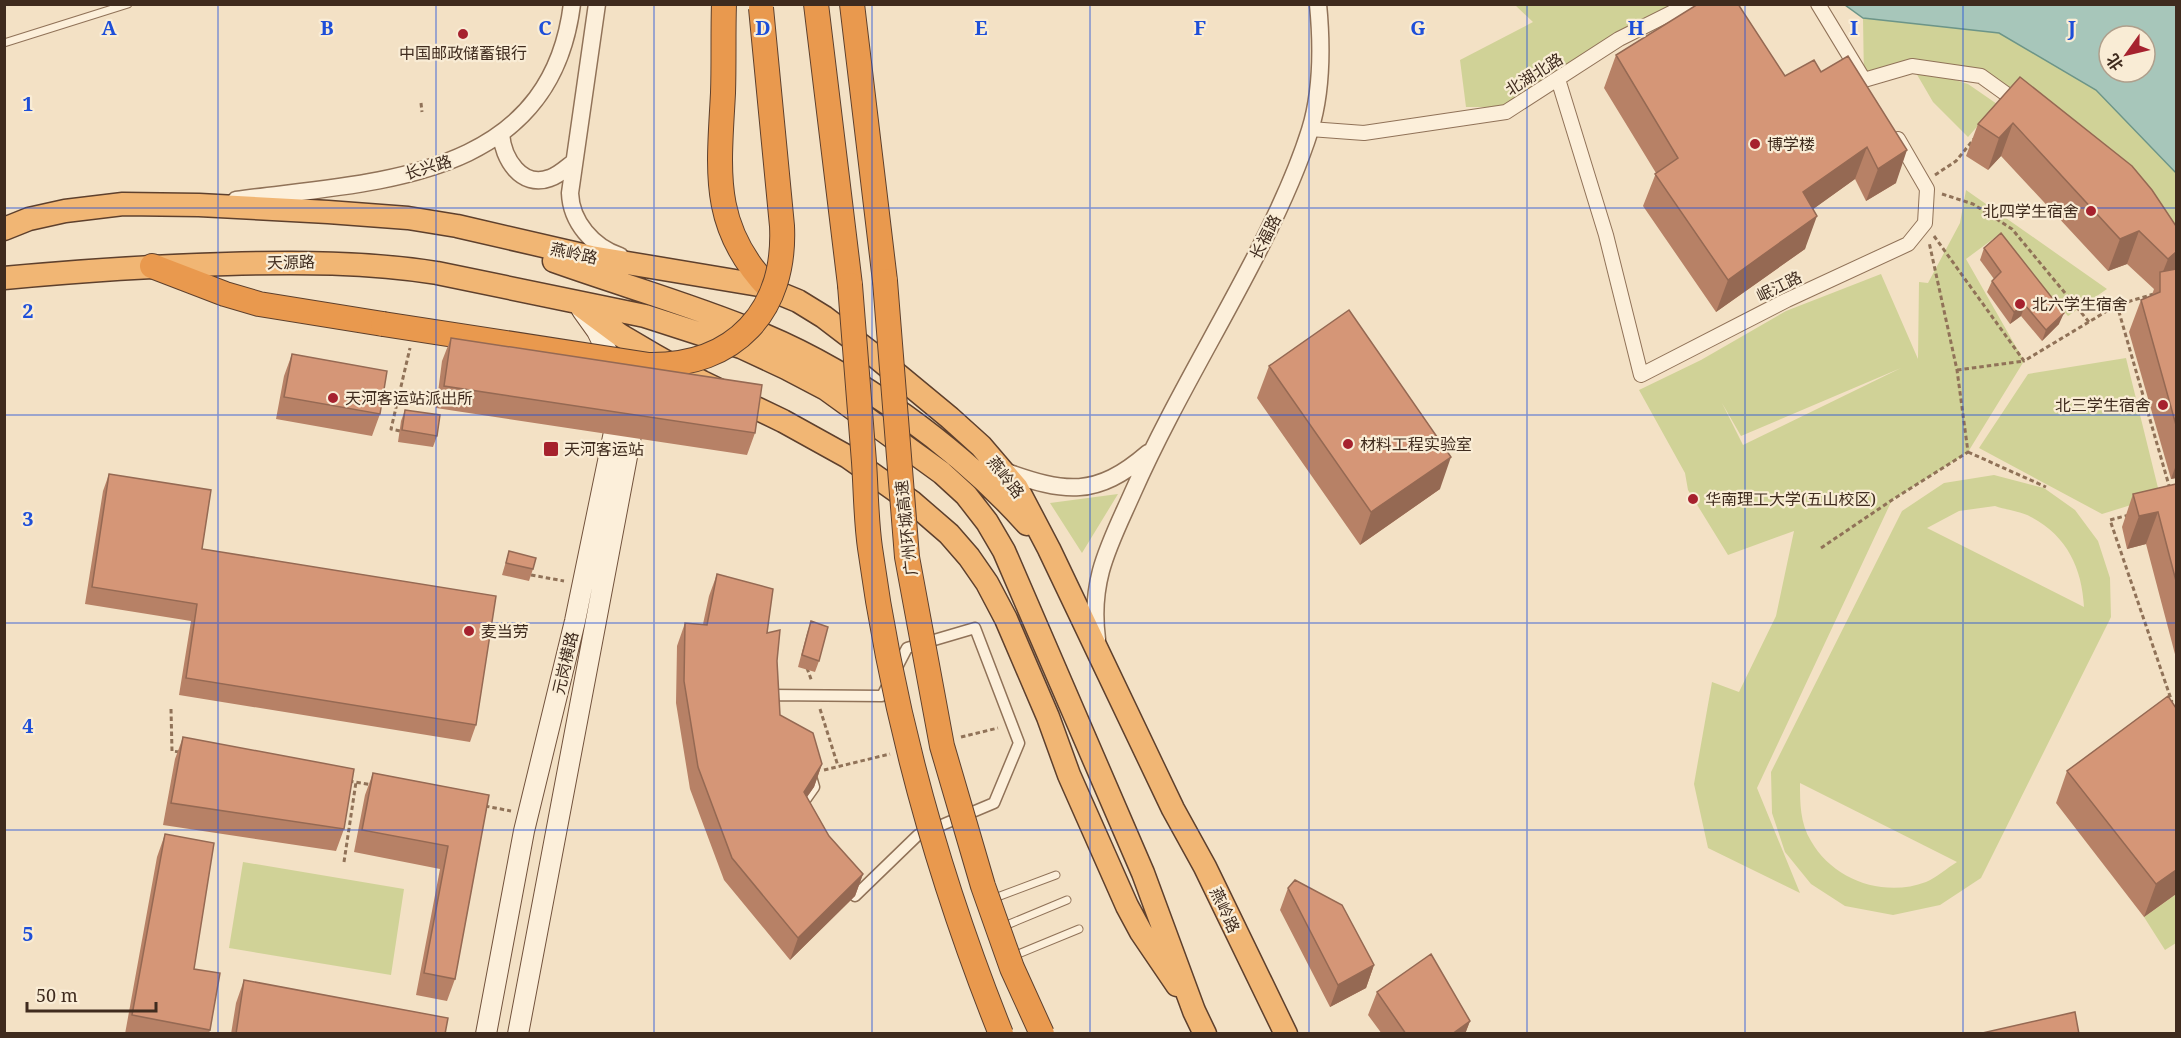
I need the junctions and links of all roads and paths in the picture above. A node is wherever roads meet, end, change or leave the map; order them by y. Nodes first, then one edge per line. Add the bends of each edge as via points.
1 (128, 4) edge
2 (572, 4) edge
3 (597, 4) edge
4 (723, 4) edge
5 (816, 4) edge
6 (852, 4) edge
7 (1318, 4) edge
8 (1689, 4) edge
9 (1818, 4) edge
10 (761, 6) edge
11 (4, 43) edge
12 (1558, 79) junction
13 (421, 103) dead end
14 (2029, 110) edge
15 (422, 112) dead end
16 (1310, 129) junction
17 (1893, 132) edge
18 (501, 134) junction
19 (1976, 137) edge
20 (574, 162) junction
21 (1925, 186) junction
22 (199, 205) junction
23 (4, 218) edge
24 (29, 219) junction
25 (1925, 223) junction
26 (457, 226) junction
27 (4, 228) edge
28 (152, 266) junction
29 (661, 270) junction
30 (4, 278) edge
31 (769, 288) junction
32 (2157, 294) edge
33 (575, 301) junction
34 (2117, 305) junction
35 (2089, 322) junction
36 (410, 348) dead end
37 (2024, 361) junction
38 (1957, 370) junction
39 (702, 382) junction
40 (677, 387) edge
41 (650, 395) edge
42 (625, 425) junction
43 (400, 431) edge
44 (1151, 451) junction
45 (1968, 452) junction
46 (1004, 471) junction
47 (2046, 487) dead end
48 (2172, 498) edge
49 (2132, 514) dead end
50 (1821, 548) dead end
51 (1049, 549) junction
52 (531, 575) edge
53 (582, 585) junction
54 (1099, 652) junction
55 (807, 667) edge
56 (814, 689) dead end
57 (817, 700) dead end
58 (2173, 705) edge
59 (171, 709) dead end
60 (184, 753) edge
61 (838, 766) dead end
62 (345, 780) edge
63 (356, 782) junction
64 (379, 786) edge
65 (482, 806) edge
66 (528, 814) junction
67 (795, 814) joint
68 (344, 862) dead end
69 (1056, 874) dead end
70 (1067, 900) dead end
71 (978, 904) dead end
72 (1079, 929) dead end
73 (989, 932) dead end
74 (1001, 961) dead end
75 (1194, 1011) junction
76 (486, 1034) edge
77 (518, 1034) edge
78 (1001, 1034) edge
79 (1042, 1034) edge
80 (1205, 1034) edge
81 (1286, 1034) edge

1 - 11 lane
2 - 18 street, 长兴路 via 563,44 550,76 520,118
3 - 20 street
4 - 31 highway via 722,202 742,251
5 - 78 highway, bridge via 850,285 870,545 891,677 953,907
6 - 79 highway, 广州环城高速, bridge via 885,281 907,557 942,746 983,886 1012,968
7 - 16 street, 长福路 via 1320,62
8 - 12 street, 北湖北路 via 1619,39
9 - 14 street via 1867,86 1912,66 1981,76
10 - 28 highway, bridge via 782,258 776,285 757,320 728,346 703,358 677,364 649,364 259,304
12 - 16 street, 北湖北路 via 1506,112 1364,133
12 - 25 street, 岷江路 via 1606,236 1641,375 1787,300 1908,244
13 - 15 path
16 - 44 street, 长福路 via 1265,238
17 - 21 street
18 - 20 street via 502,147 516,172 533,180 548,179
18 - 22 street, 长兴路 via 464,156 409,174
19 - 21 path
20 - 29 street via 570,204 586,234 613,254
21 - 25 street
21 - 35 path via 1973,204 2012,229
22 - 24 highway via 123,204
22 - 26 highway via 376,215
23 - 24 street
24 - 27 highway
25 - 37 path
25 - 38 path
26 - 29 highway, 燕岭路
26 - 51 highway via 732,322 831,368 878,398 964,464 1009,504
28 - 30 highway, 天源路
28 - 33 highway, 天源路 via 368,264 437,273
29 - 31 highway, 燕岭路
31 - 46 highway, 燕岭路 via 842,329 950,418
32 - 34 path
33 - 39 highway via 620,335
33 - 42 main road, 元岗横路 via 612,359
33 - 75 highway via 700,333 786,368 871,420 966,495 993,532 1025,596 1143,873
34 - 35 path
34 - 48 path
35 - 37 path
36 - 43 path via 392,429
37 - 38 path
38 - 45 path
39 - 40 main road
39 - 75 highway via 848,457 912,502 969,557 987,583 1024,658 1069,775 1127,906
41 - 42 main road, 元岗横路
42 - 53 main road, 元岗横路
42 - 77 main road, 元岗横路
44 - 46 street, 长福路 via 1128,470 1080,488 1059,488
44 - 54 street, 长福路 via 1102,564 1094,616
45 - 47 path
45 - 50 path
46 - 51 highway, 燕岭路
49 - 58 path via 2110,520
51 - 54 highway, 燕岭路
52 - 53 path
53 - 66 main road, 元岗横路
54 - 81 highway, 燕岭路 via 1173,810
55 - 56 path
57 - 61 path
59 - 60 path via 172,751
62 - 63 path
63 - 64 path
63 - 68 path
65 - 66 path
66 - 76 main road, 元岗横路
67 - 67 street via 821,858 855,896 918,835 994,803 1019,743 975,628 908,648 882,696 770,695 772,737 805,756 814,787
69 - 71 lane
70 - 73 lane
72 - 74 lane
75 - 80 highway

